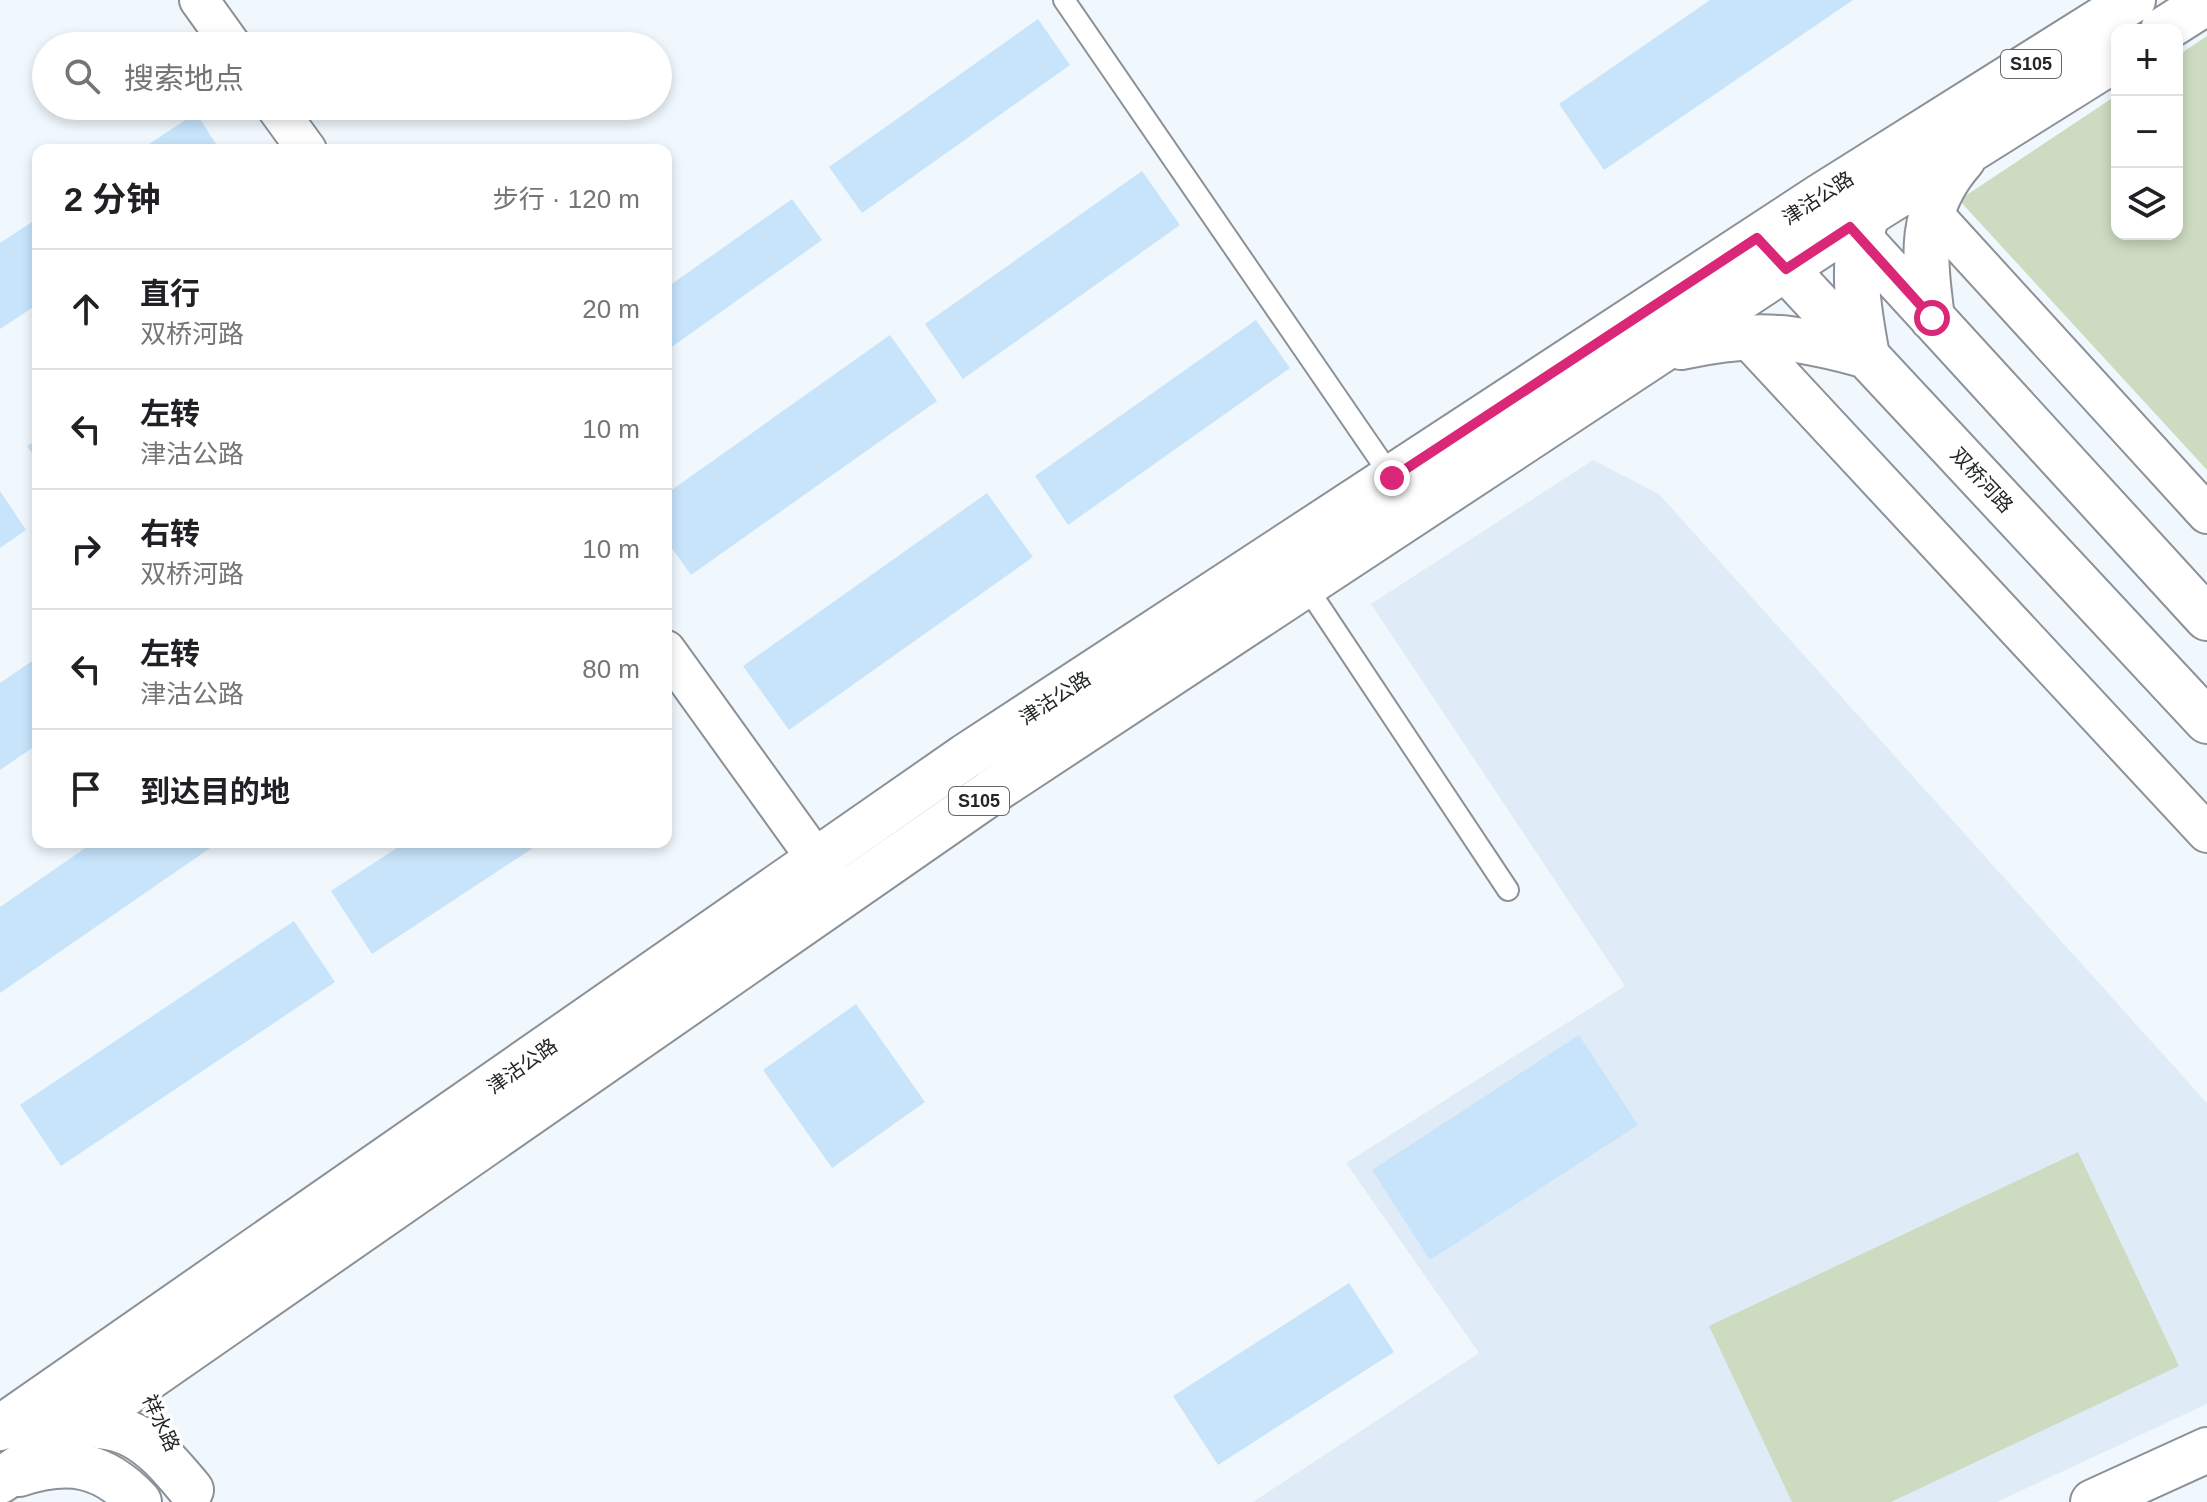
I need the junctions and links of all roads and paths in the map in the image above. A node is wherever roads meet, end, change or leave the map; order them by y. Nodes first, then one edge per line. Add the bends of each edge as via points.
1 (199, 0) edge
2 (1064, 0) edge
3 (2133, 0) edge
4 (2207, 2) edge
5 (2172, 24) edge
6 (222, 32) edge
7 (2111, 62) edge
8 (285, 120) edge
9 (1929, 129) junction
10 (303, 144) edge
11 (1821, 196) junction
12 (1883, 212) junction
13 (1757, 238) junction
14 (1786, 269) junction
15 (1932, 318) junction
16 (1734, 324) junction
17 (1867, 356) junction
18 (1405, 495) junction
19 (2207, 514) edge
20 (1281, 550) junction
21 (1306, 585) junction
22 (2207, 618) edge
23 (672, 658) edge
24 (2207, 721) edge
25 (2207, 833) edge
26 (817, 860) junction
27 (1508, 890) dead end
28 (842, 895) junction
29 (133, 1363) junction
30 (95, 1408) junction
31 (0, 1428) edge
32 (2207, 1450) edge
33 (1, 1467) edge
34 (194, 1496) edge
35 (142, 1502) edge
36 (2093, 1502) edge

1 - 6 street
2 - 18 lane
3 - 9 main road, 津沽公路 / S105
4 - 5 main road
7 - 12 main road, 津沽公路 / S105
8 - 10 street
9 - 11 main road, 津沽公路 / S105
9 - 12 main road via 1901,156
11 - 12 main road
11 - 13 main road, 津沽公路 / S105
12 - 14 main road, 津沽公路 / S105
12 - 15 main road
12 - 15 main road via 1925,247
12 - 17 main road via 1857,282
12 - 19 street
13 - 14 main road, 双桥河路
13 - 16 street
13 - 18 main road, 津沽公路 / S105
14 - 16 main road, 津沽公路 / S105
14 - 17 main road, 双桥河路
15 - 22 main road
16 - 17 main road
16 - 18 main road, 津沽公路 / S105 via 1663,351
16 - 25 street
17 - 24 main road, 双桥河路
18 - 20 main road, 津沽公路 / S105
18 - 21 main road, 津沽公路 / S105
20 - 21 lane
20 - 26 main road, 津沽公路 / S105
21 - 27 lane
21 - 28 main road, 津沽公路 / S105
23 - 26 street
26 - 28 street
26 - 29 main road, 津沽公路 / S105
28 - 29 main road, 津沽公路 / S105
29 - 30 main road, 津沽公路 / S105
29 - 34 main road, 祥水路
30 - 31 main road, 津沽公路 / S105
30 - 33 main road, 津沽公路 / S105
30 - 34 main road via 165,1458
30 - 35 main road
32 - 36 main road
33 - 35 main road via 89,1467

